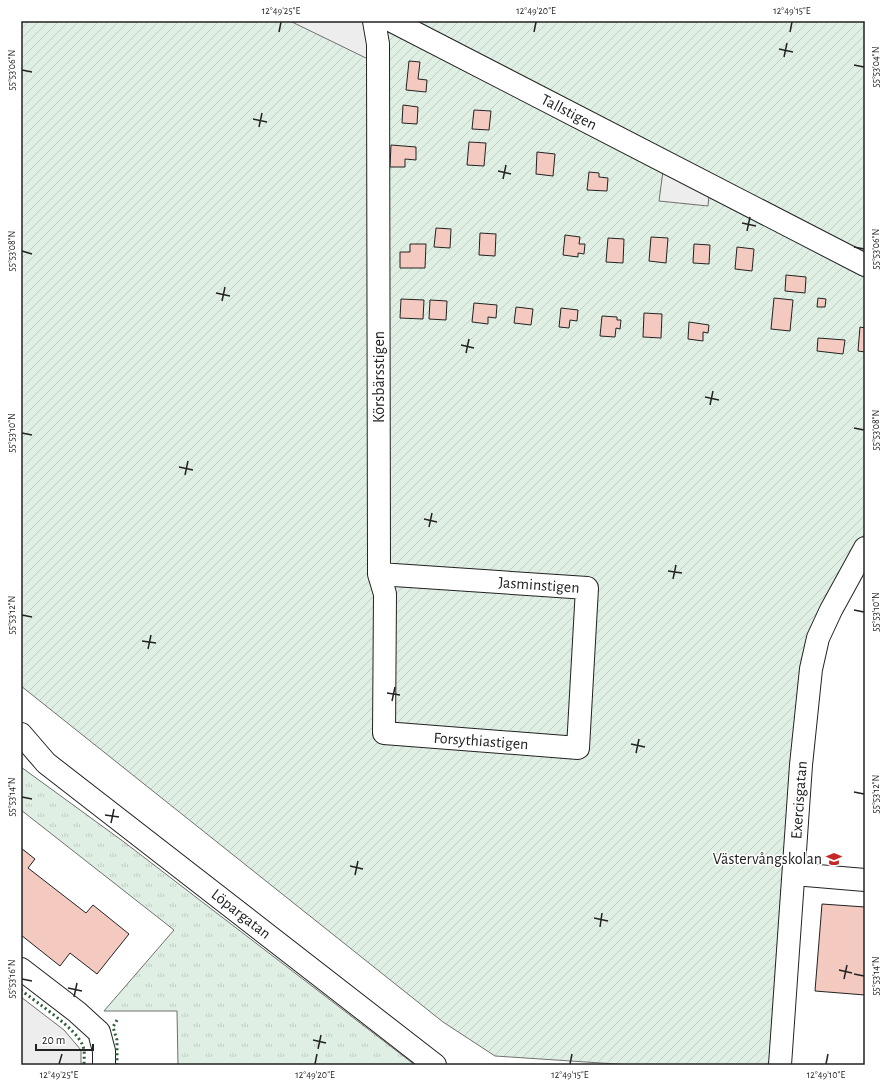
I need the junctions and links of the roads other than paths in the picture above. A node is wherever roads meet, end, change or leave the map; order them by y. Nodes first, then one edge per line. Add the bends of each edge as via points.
1 (374, 21) edge
2 (392, 21) edge
3 (865, 265) edge
4 (865, 548) edge
5 (379, 574) junction
6 (384, 733) joint
7 (21, 734) edge
8 (578, 748) joint
9 (21, 750) edge
10 (46, 763) junction
11 (794, 874) junction
12 (865, 880) edge
13 (21, 969) edge
14 (104, 1065) edge
15 (435, 1065) edge
16 (780, 1065) edge

1 - 5 street, Körsbärsstigen via 378,44
2 - 3 street, Tallstigen
4 - 11 street, Exercisgatan via 818,638 811,669 801,765
5 - 6 street, Körsbärsstigen via 385,594
5 - 8 street, Jasminstigen via 587,588
6 - 8 street, Forsythiastigen
7 - 10 street, Löpargatan
9 - 10 street, Löpargatan
10 - 15 street, Löpargatan
11 - 12 street
11 - 16 street, Exercisgatan
13 - 14 street via 99,1032 104,1051

